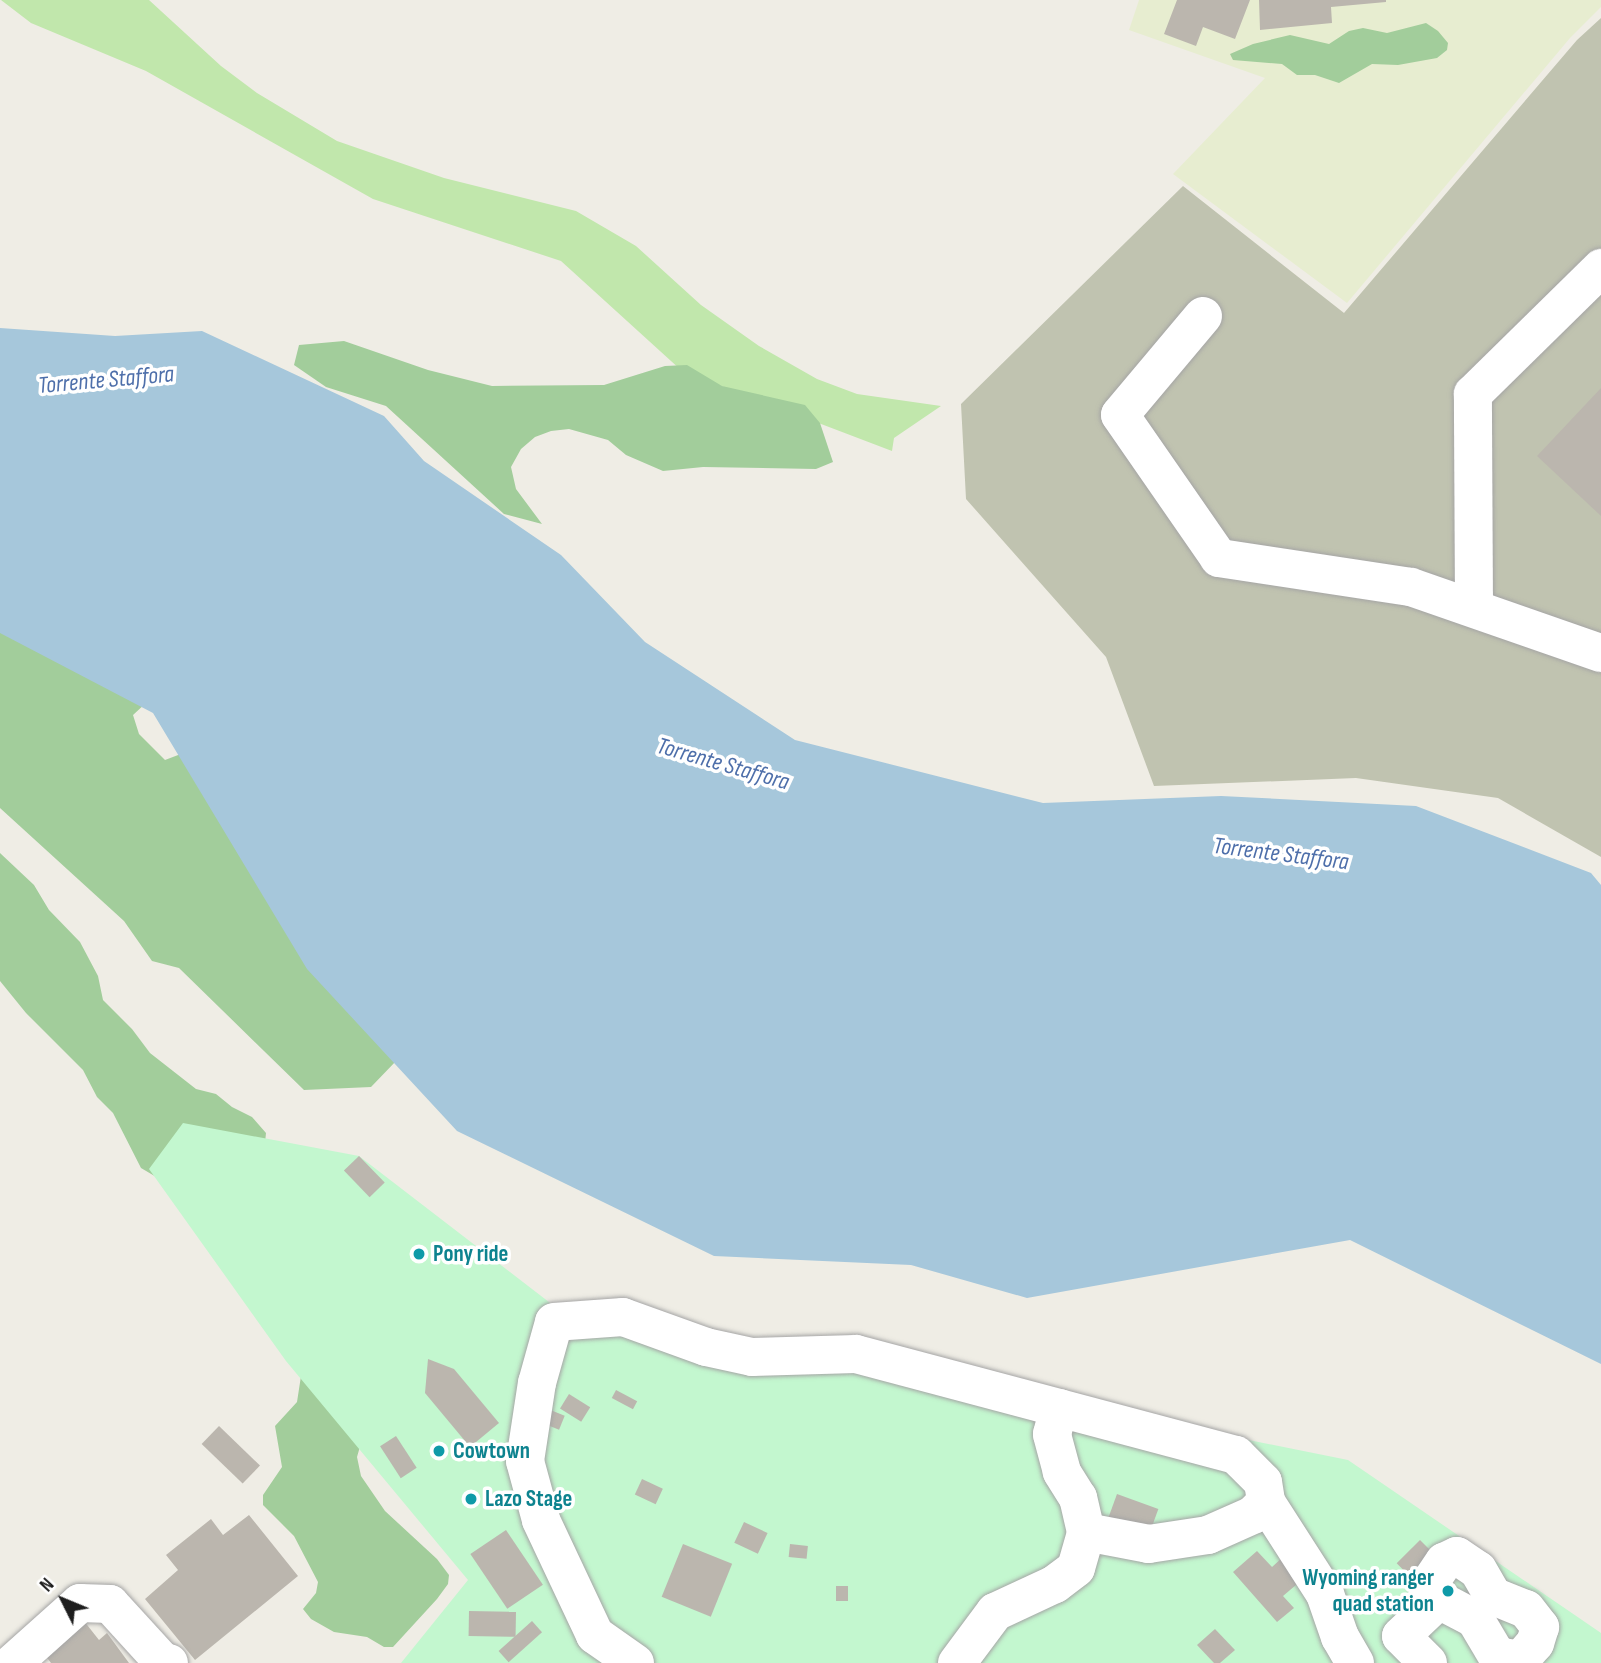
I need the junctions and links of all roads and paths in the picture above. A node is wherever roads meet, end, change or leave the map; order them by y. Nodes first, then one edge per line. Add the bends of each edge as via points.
1 (1601, 268) edge
2 (1203, 316) dead end
3 (1474, 608) junction
4 (1600, 650) edge
5 (1059, 1408) junction
6 (1266, 1502) junction
7 (1086, 1532) junction
8 (1439, 1600) dead end
9 (13, 1663) edge
10 (169, 1663) edge
11 (635, 1663) edge
12 (957, 1663) edge
13 (1355, 1663) edge
14 (1427, 1663) edge

1 - 3 lane via 1473,394
2 - 3 lane via 1120,415 1219,558 1411,587
3 - 4 lane
5 - 6 lane via 1236,1455 1264,1482
5 - 7 lane via 1052,1434 1062,1472 1078,1498
5 - 11 lane via 856,1354 752,1357 706,1347 623,1317 554,1322 537,1383 525,1461 541,1520 594,1635
6 - 7 lane via 1252,1516 1208,1535 1149,1544
6 - 13 lane via 1325,1594
7 - 12 lane via 1076,1568 1055,1584 995,1612
8 - 14 lane via 1401,1636
9 - 10 lane via 80,1603 110,1604 163,1662

